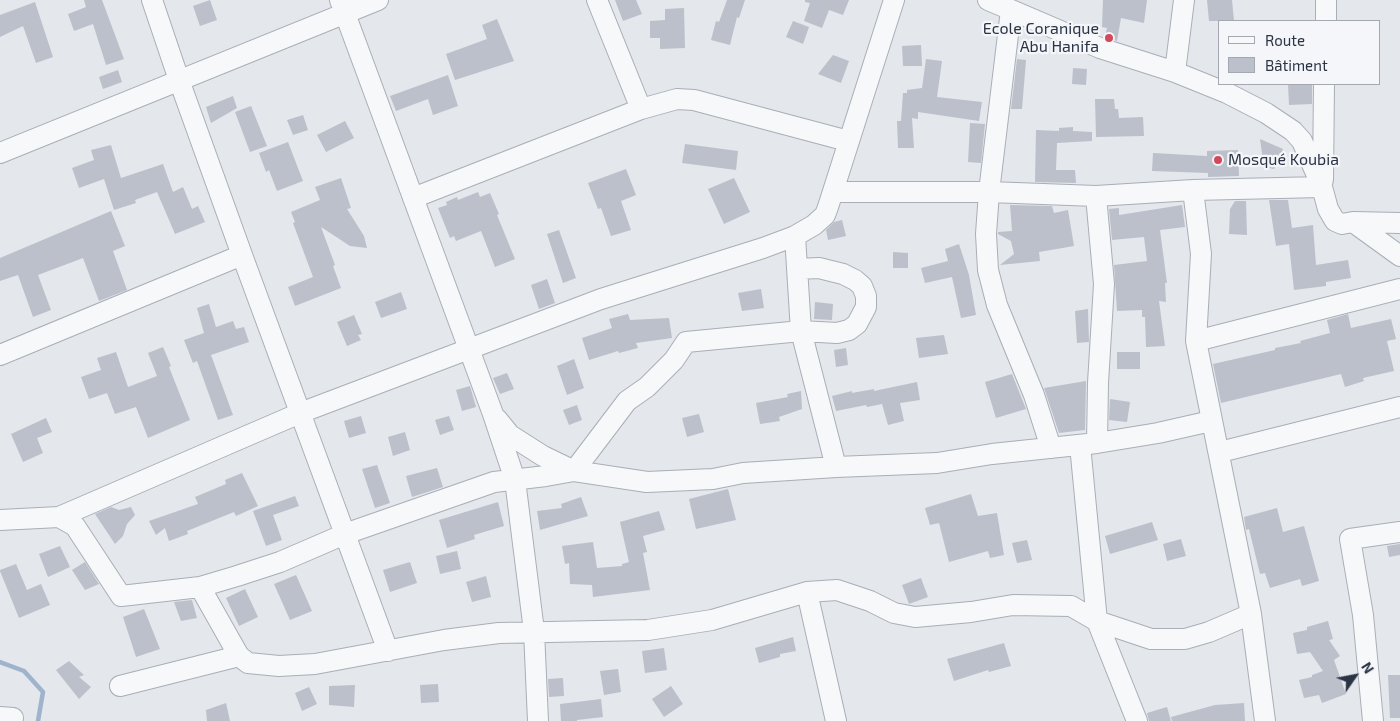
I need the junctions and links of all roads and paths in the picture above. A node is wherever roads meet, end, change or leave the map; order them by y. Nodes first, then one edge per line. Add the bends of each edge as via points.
1 (152, 0) edge
2 (378, 0) edge
3 (597, 0) edge
4 (894, 0) edge
5 (988, 0) edge
6 (1184, 0) edge
7 (1326, 0) edge
8 (343, 7) edge
9 (1011, 10) junction
10 (1326, 20) edge
11 (1174, 72) junction
12 (179, 80) junction
13 (1324, 85) edge
14 (641, 109) junction
15 (848, 141) junction
16 (0, 153) edge
17 (1322, 187) junction
18 (1193, 190) junction
19 (833, 192) junction
20 (989, 192) junction
21 (1096, 196) junction
22 (413, 198) junction
23 (1353, 222) junction
24 (1400, 223) edge
25 (795, 236) junction
26 (242, 255) junction
27 (1400, 256) edge
28 (797, 269) junction
29 (1400, 285) edge
30 (1400, 290) edge
31 (801, 331) junction
32 (1196, 341) junction
33 (468, 349) junction
34 (0, 355) edge
35 (1400, 407) edge
36 (300, 413) junction
37 (492, 414) junction
38 (1211, 421) junction
39 (1089, 444) junction
40 (1051, 448) junction
41 (1220, 452) junction
42 (836, 467) junction
43 (574, 471) junction
44 (515, 480) junction
45 (59, 516) junction
46 (0, 520) edge
47 (1400, 532) edge
48 (345, 534) junction
49 (200, 587) junction
50 (808, 592) junction
51 (1251, 614) junction
52 (1097, 621) junction
53 (534, 631) junction
54 (388, 651) junction
55 (240, 656) junction
56 (120, 686) dead end
57 (538, 721) edge
58 (836, 721) edge
59 (1137, 721) edge
60 (1265, 721) edge
61 (1373, 721) edge

1 - 12 street
2 - 8 street
3 - 14 street
4 - 15 street
5 - 9 street
6 - 11 street
7 - 10 street
8 - 12 street
8 - 22 street
9 - 11 street via 1100,48
9 - 20 street
11 - 17 street via 1227,93 1266,113 1293,132 1302,141
12 - 16 street
12 - 26 street
13 - 17 street
14 - 15 street via 677,99 694,100
14 - 22 street
15 - 19 street
17 - 18 street
17 - 23 street via 1335,221 1342,224
18 - 21 street
18 - 32 street via 1200,254
19 - 20 street
19 - 25 street via 825,215
20 - 21 street
20 - 40 street via 988,270 997,305 1034,395
21 - 39 street via 1104,284 1098,383
22 - 33 street
23 - 24 street
23 - 27 street
25 - 28 street
25 - 33 street via 601,299
26 - 34 street
26 - 36 street
28 - 31 street
28 - 31 street via 819,268 843,274 862,286 866,296 864,312 849,330 837,333
29 - 30 street
30 - 32 street
31 - 42 street
31 - 43 street via 686,342 674,360 627,402
32 - 38 street
33 - 36 street
33 - 37 street
35 - 41 street
36 - 45 street
36 - 48 street
37 - 43 street via 510,435
37 - 44 street
38 - 39 street
38 - 41 street
39 - 40 street
39 - 52 street
40 - 42 street via 937,463
41 - 51 street
42 - 43 street via 647,482
43 - 44 street
44 - 48 street via 494,482
44 - 53 street
45 - 46 street
45 - 49 street via 75,526 121,596
47 - 61 street via 1350,539 1363,615
48 - 49 street via 280,562
48 - 54 street
49 - 55 street
50 - 52 street via 837,590 915,618 1013,605 1071,606
50 - 53 street via 712,620 657,628
50 - 58 street
51 - 52 street via 1209,632 1185,638 1151,639
51 - 60 street
52 - 59 street
53 - 54 street via 444,640
53 - 57 street
54 - 55 street via 316,664 279,666 248,663
55 - 56 street

